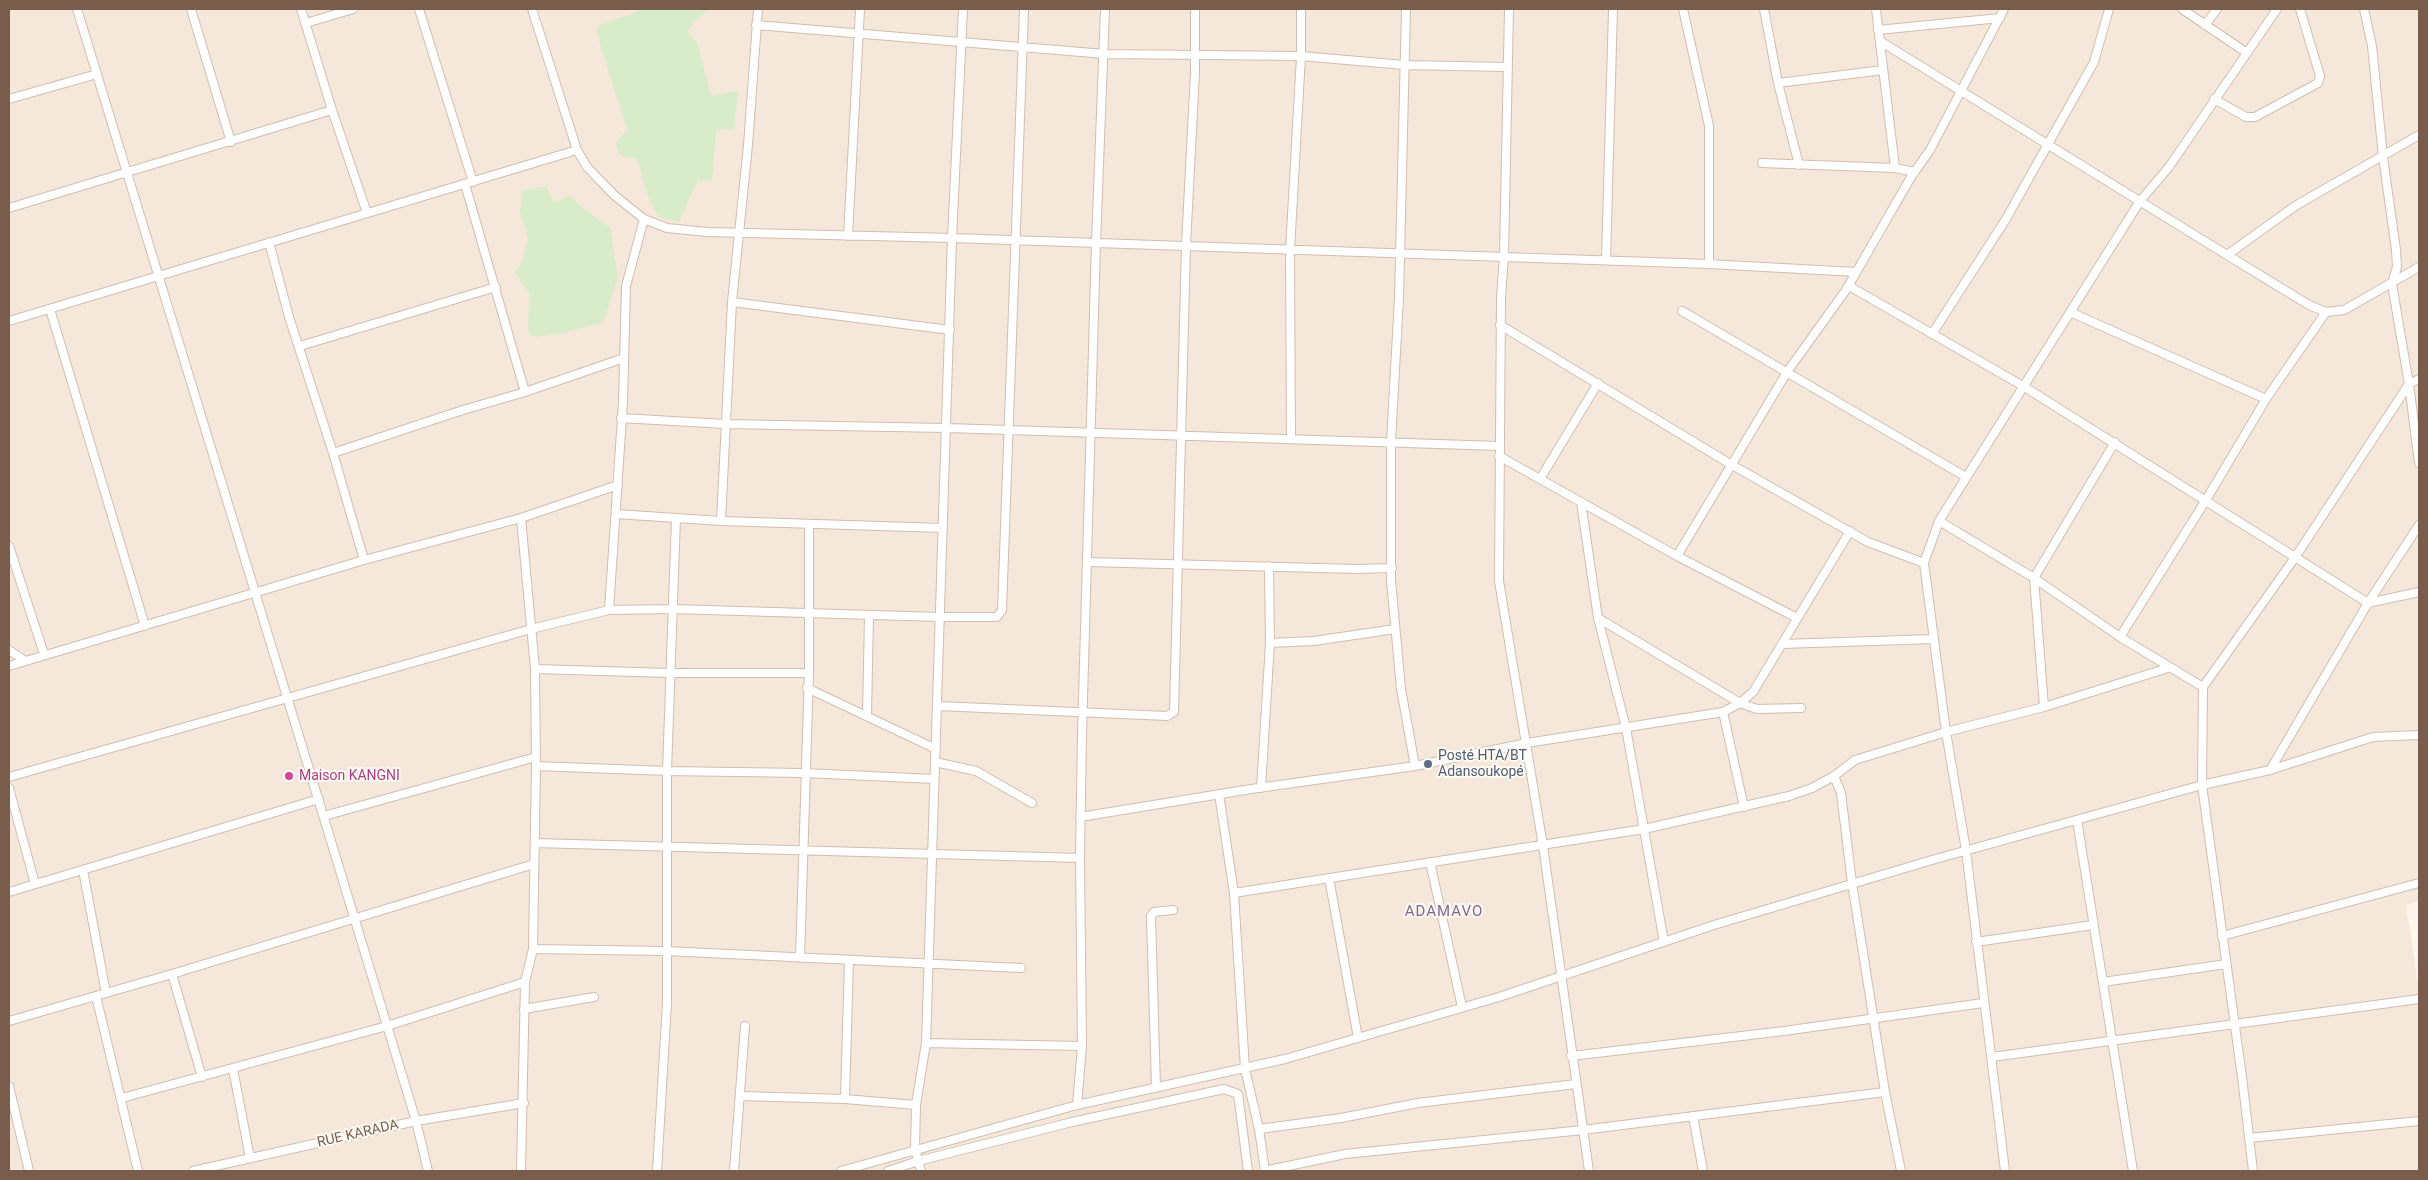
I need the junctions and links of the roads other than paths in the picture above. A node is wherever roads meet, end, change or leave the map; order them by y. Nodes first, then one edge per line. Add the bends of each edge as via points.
1 (77, 9) edge
2 (191, 9) edge
3 (301, 9) edge
4 (353, 9) edge
5 (420, 9) edge
6 (532, 9) edge
7 (758, 9) edge
8 (860, 9) edge
9 (963, 9) edge
10 (1024, 9) edge
11 (1105, 9) edge
12 (1195, 9) edge
13 (1301, 9) edge
14 (1406, 9) edge
15 (1509, 9) edge
16 (1613, 9) edge
17 (1683, 9) edge
18 (1764, 9) edge
19 (1876, 9) edge
20 (2004, 9) edge
21 (2110, 9) edge
22 (2182, 9) edge
23 (2218, 9) edge
24 (2277, 9) edge
25 (2300, 9) edge
26 (2364, 9) edge
27 (2000, 18) junction
28 (306, 23) junction
29 (756, 25) junction
30 (2205, 25) junction
31 (1878, 30) junction
32 (858, 35) junction
33 (1880, 41) junction
34 (962, 42) junction
35 (1023, 48) junction
36 (2247, 53) junction
37 (1105, 54) junction
38 (1195, 56) junction
39 (1301, 56) junction
40 (1404, 64) junction
41 (1507, 67) junction
42 (1883, 70) junction
43 (97, 74) junction
44 (1778, 82) junction
45 (1961, 91) junction
46 (2214, 99) junction
47 (9, 100) edge
48 (332, 110) junction
49 (2419, 135) edge
50 (231, 142) junction
51 (2047, 144) junction
52 (577, 150) junction
53 (2383, 157) junction
54 (1762, 163) dead end
55 (1799, 165) junction
56 (1895, 168) junction
57 (126, 171) junction
58 (1915, 172) junction
59 (474, 182) junction
60 (465, 184) junction
61 (2140, 201) junction
62 (9, 208) edge
63 (367, 213) junction
64 (644, 219) junction
65 (738, 231) junction
66 (848, 236) junction
67 (952, 238) junction
68 (1017, 241) junction
69 (269, 242) junction
70 (1096, 243) junction
71 (1186, 245) junction
72 (1290, 250) junction
73 (1400, 254) junction
74 (2228, 255) junction
75 (1504, 257) junction
76 (1606, 260) junction
77 (1709, 264) junction
78 (2419, 267) edge
79 (1856, 272) junction
80 (160, 276) junction
81 (2392, 284) junction
82 (1849, 286) junction
83 (496, 287) junction
84 (732, 302) junction
85 (50, 309) junction
86 (1682, 311) dead end
87 (2070, 312) junction
88 (2326, 312) junction
89 (9, 321) edge
90 (1500, 325) junction
91 (950, 330) junction
92 (1932, 334) junction
93 (300, 346) junction
94 (624, 358) junction
95 (1787, 372) junction
96 (2419, 379) edge
97 (1598, 383) junction
98 (2409, 384) junction
99 (2023, 386) junction
100 (525, 392) junction
101 (2266, 399) junction
102 (621, 418) junction
103 (725, 424) junction
104 (947, 428) junction
105 (1008, 430) junction
106 (1092, 432) junction
107 (1181, 437) junction
108 (1291, 439) junction
109 (1391, 442) junction
110 (2115, 442) junction
111 (1499, 446) junction
112 (333, 453) junction
113 (1499, 456) junction
114 (2419, 463) edge
115 (1732, 465) junction
116 (1966, 477) junction
117 (1540, 480) junction
118 (618, 485) junction
119 (2206, 500) junction
120 (1581, 502) junction
121 (616, 514) junction
122 (521, 518) junction
123 (676, 518) junction
124 (721, 521) junction
125 (1939, 521) junction
126 (809, 524) junction
127 (2419, 525) edge
128 (943, 528) junction
129 (1850, 532) junction
130 (9, 546) edge
131 (1677, 556) junction
132 (2296, 556) junction
133 (364, 560) junction
134 (1088, 562) junction
135 (1924, 563) junction
136 (1178, 566) junction
137 (1269, 566) junction
138 (1392, 568) junction
139 (2034, 578) junction
140 (2419, 592) edge
141 (256, 593) junction
142 (2368, 603) junction
143 (673, 609) junction
144 (609, 610) junction
145 (808, 612) junction
146 (869, 615) junction
147 (940, 618) junction
148 (1598, 618) junction
149 (1797, 618) junction
150 (144, 626) junction
151 (531, 629) junction
152 (1395, 629) junction
153 (2120, 637) junction
154 (1933, 639) junction
155 (1270, 643) junction
156 (1782, 644) junction
157 (9, 650) edge
158 (44, 654) junction
159 (25, 660) junction
160 (9, 666) edge
161 (2168, 668) junction
162 (535, 669) junction
163 (670, 673) junction
164 (809, 673) junction
165 (2203, 687) junction
166 (807, 688) junction
167 (288, 696) junction
168 (1740, 703) junction
169 (938, 706) junction
170 (2044, 707) junction
171 (1800, 708) dead end
172 (1724, 712) junction
173 (1083, 713) junction
174 (867, 716) junction
175 (1626, 728) junction
176 (1946, 732) junction
177 (2419, 734) edge
178 (1527, 743) junction
179 (936, 749) junction
180 (536, 757) junction
181 (935, 762) junction
182 (536, 766) junction
183 (1414, 766) junction
184 (2270, 770) junction
185 (667, 771) junction
186 (805, 773) junction
187 (1834, 776) junction
188 (9, 777) edge
189 (934, 779) junction
190 (2202, 785) junction
191 (9, 788) edge
192 (1262, 788) junction
193 (1219, 794) junction
194 (319, 799) junction
195 (1032, 804) dead end
196 (1744, 807) junction
197 (324, 816) junction
198 (1080, 817) junction
199 (2077, 820) junction
200 (1644, 829) junction
201 (535, 843) junction
202 (666, 845) junction
203 (1543, 846) junction
204 (803, 849) junction
205 (1966, 850) junction
206 (932, 853) junction
207 (1080, 858) junction
208 (1430, 862) junction
209 (534, 864) junction
210 (83, 870) junction
211 (1328, 878) junction
212 (1852, 882) junction
213 (2419, 883) edge
214 (35, 884) junction
215 (9, 892) edge
216 (1234, 893) junction
217 (1173, 910) dead end
218 (354, 918) junction
219 (2094, 924) junction
220 (2222, 936) junction
221 (1664, 942) junction
222 (1976, 942) junction
223 (533, 949) junction
224 (666, 951) junction
225 (800, 958) junction
226 (849, 960) junction
227 (928, 964) junction
228 (2226, 964) junction
229 (1021, 968) dead end
230 (172, 974) junction
231 (1560, 978) junction
232 (525, 982) junction
233 (2103, 982) junction
234 (106, 993) junction
235 (96, 996) junction
236 (594, 998) dead end
237 (2419, 999) edge
238 (1983, 1003) junction
239 (1462, 1007) junction
240 (524, 1009) junction
241 (1875, 1018) junction
242 (9, 1021) edge
243 (2235, 1023) junction
244 (387, 1026) junction
245 (745, 1026) dead end
246 (1358, 1038) junction
247 (2112, 1041) junction
248 (926, 1043) junction
249 (1082, 1046) junction
250 (1571, 1056) junction
251 (1992, 1057) junction
252 (233, 1069) junction
253 (1246, 1069) junction
254 (202, 1077) junction
255 (1576, 1084) junction
256 (9, 1086) edge
257 (1156, 1087) junction
258 (1886, 1092) junction
259 (740, 1096) junction
260 (122, 1098) junction
261 (845, 1099) junction
262 (524, 1103) junction
263 (916, 1105) junction
264 (1076, 1105) junction
265 (1693, 1116) junction
266 (416, 1121) junction
267 (2419, 1121) edge
268 (1259, 1129) junction
269 (1583, 1130) junction
270 (2249, 1138) junction
271 (915, 1149) junction
272 (250, 1158) junction
273 (918, 1161) junction
274 (29, 1171) edge
275 (138, 1171) edge
276 (193, 1171) edge
277 (428, 1171) edge
278 (521, 1171) edge
279 (657, 1171) edge
280 (734, 1171) edge
281 (841, 1171) edge
282 (888, 1171) edge
283 (920, 1171) edge
284 (1248, 1171) edge
285 (1265, 1171) edge
286 (1589, 1171) edge
287 (1703, 1171) edge
288 (1901, 1171) edge
289 (2005, 1171) edge
290 (2133, 1171) edge
291 (2253, 1171) edge

1 - 43 street
2 - 50 street
3 - 28 street
4 - 28 street
5 - 59 street
6 - 52 street
7 - 29 street
8 - 32 street
9 - 34 street
10 - 35 street
11 - 37 street
12 - 38 street
13 - 39 street
14 - 40 street
15 - 41 street
16 - 76 street
17 - 77 street via 1710,126
18 - 44 street
19 - 31 street
20 - 27 street
21 - 51 street via 2094,62
22 - 30 street
23 - 30 street
24 - 36 street
25 - 46 street via 2320,76 2318,82 2256,117 2246,117
26 - 53 street via 2372,46
27 - 31 street
27 - 45 street
28 - 48 street
29 - 32 street
29 - 65 street
30 - 36 street
31 - 33 street
32 - 34 street
32 - 66 street
33 - 42 street
33 - 45 street
34 - 35 street
34 - 67 street
35 - 37 street
35 - 68 street
36 - 46 street
37 - 38 street
37 - 70 street
38 - 39 street
38 - 71 street
39 - 40 street
39 - 72 street
40 - 41 street
40 - 73 street
41 - 75 street
42 - 44 street
42 - 56 street
43 - 47 street
43 - 57 street
44 - 55 street
45 - 51 street
45 - 58 street
46 - 61 street via 2168,167
48 - 50 street
48 - 63 street
49 - 53 street
50 - 57 street
51 - 61 street
51 - 92 street via 2006,219
52 - 59 street
52 - 64 street via 599,181
53 - 74 street via 2295,206
53 - 81 street via 2396,250 2397,266
54 - 55 street
55 - 56 street
56 - 58 street
57 - 62 street
57 - 80 street
58 - 79 street
59 - 60 street
60 - 63 street
60 - 83 street
61 - 74 street
61 - 87 street
63 - 69 street
64 - 65 street via 679,230
64 - 94 street via 626,286
65 - 66 street
65 - 84 street
66 - 67 street
67 - 68 street
67 - 91 street
68 - 70 street
68 - 105 street
69 - 80 street
69 - 93 street
70 - 71 street
70 - 106 street
71 - 72 street
71 - 107 street
72 - 73 street
72 - 108 street
73 - 75 street
73 - 109 street
74 - 88 street
75 - 76 street
75 - 90 street
76 - 77 street
77 - 79 street
78 - 81 street
79 - 82 street
80 - 85 street
80 - 141 street
81 - 88 street via 2344,310
81 - 98 street
82 - 92 street
82 - 95 street
83 - 93 street
83 - 100 street
84 - 91 street
84 - 103 street
85 - 89 street
85 - 150 street
86 - 95 street
87 - 99 street
87 - 101 street
88 - 101 street
90 - 97 street
90 - 111 street
91 - 104 street
92 - 99 street
93 - 112 street
94 - 100 street
94 - 102 street
95 - 115 street
95 - 116 street
96 - 98 street
97 - 115 street
97 - 117 street
98 - 114 street
98 - 132 street
99 - 110 street
99 - 116 street
100 - 112 street
101 - 119 street
102 - 103 street
102 - 118 street
103 - 104 street
103 - 124 street
104 - 105 street
104 - 128 street
105 - 106 street
105 - 147 street via 1002,610 992,618
106 - 107 street
106 - 134 street
107 - 108 street
107 - 136 street
108 - 109 street
109 - 111 street
109 - 138 street
110 - 119 street
110 - 139 street
111 - 113 street
112 - 133 street
113 - 117 street
113 - 178 street via 1498,581
115 - 129 street
115 - 131 street
116 - 125 street
117 - 120 street
118 - 121 street
118 - 122 street
119 - 132 street
119 - 153 street
120 - 131 street
120 - 148 street
121 - 123 street
121 - 144 street
122 - 133 street
122 - 151 street
123 - 124 street
123 - 143 street
124 - 126 street
125 - 135 street
125 - 139 street
126 - 128 street
126 - 145 street
127 - 142 street
128 - 147 street
129 - 135 street
129 - 149 street
130 - 158 street
131 - 149 street
132 - 142 street
132 - 165 street
133 - 141 street
134 - 136 street
134 - 173 street
135 - 154 street
136 - 137 street
136 - 173 street via 1174,712 1167,716
137 - 138 street
137 - 155 street
138 - 152 street
139 - 153 street
139 - 170 street
140 - 142 street
141 - 150 street
141 - 167 street
142 - 184 street
143 - 144 street
143 - 145 street
143 - 163 street
144 - 151 street
145 - 146 street
145 - 164 street
146 - 147 street
146 - 174 street
147 - 169 street
148 - 168 street
148 - 175 street
149 - 156 street
150 - 158 street
151 - 162 street
151 - 167 street
152 - 155 street via 1314,641
152 - 183 street
153 - 161 street
154 - 156 street
154 - 176 street
155 - 192 street
156 - 168 street via 1753,692
157 - 159 street
158 - 159 street
159 - 160 street
161 - 165 street
161 - 170 street
162 - 163 street
162 - 180 street
163 - 164 street
163 - 185 street
164 - 166 street
165 - 190 street
166 - 174 street
166 - 186 street
167 - 188 street
167 - 194 street
168 - 171 street via 1757,709
168 - 172 street
169 - 173 street
169 - 179 street
170 - 176 street
172 - 175 street
172 - 196 street
173 - 198 street
174 - 179 street
175 - 178 street
175 - 200 street
176 - 187 street via 1855,760
176 - 205 street
177 - 184 street via 2373,737
178 - 183 street
178 - 203 street
179 - 181 street
180 - 182 street
180 - 197 street
181 - 189 street
181 - 195 street via 976,771
182 - 185 street
182 - 201 street
183 - 192 street
184 - 190 street
185 - 186 street
185 - 202 street
186 - 189 street
186 - 204 street
187 - 196 street via 1812,788
187 - 212 street via 1841,793
189 - 206 street
190 - 199 street
190 - 220 street
191 - 214 street
192 - 193 street
193 - 198 street
193 - 216 street
194 - 197 street
194 - 210 street
196 - 200 street
197 - 218 street
198 - 207 street
199 - 205 street
199 - 219 street
200 - 203 street
200 - 221 street
201 - 202 street
201 - 209 street
202 - 204 street
202 - 224 street
203 - 208 street
203 - 231 street
204 - 206 street
204 - 225 street
205 - 212 street
205 - 222 street
206 - 207 street
206 - 227 street
207 - 249 street
208 - 211 street
208 - 239 street
209 - 218 street
209 - 223 street
210 - 214 street
210 - 234 street
211 - 216 street
211 - 246 street
212 - 221 street
212 - 241 street
213 - 220 street
214 - 215 street
216 - 253 street
217 - 257 street via 1154,912 1151,916
218 - 230 street
218 - 244 street
219 - 222 street
219 - 233 street
220 - 228 street
221 - 231 street
222 - 238 street
223 - 224 street
223 - 232 street
224 - 225 street
224 - 279 street via 667,1003
225 - 226 street
226 - 227 street
226 - 261 street
227 - 229 street
227 - 248 street
228 - 233 street
228 - 243 street
230 - 234 street
230 - 254 street
231 - 239 street
231 - 250 street
232 - 240 street
232 - 244 street
233 - 247 street
234 - 235 street
235 - 242 street
235 - 260 street
236 - 240 street
237 - 243 street
238 - 241 street
238 - 251 street
239 - 246 street
240 - 262 street
241 - 250 street
241 - 258 street
243 - 247 street
243 - 270 street
244 - 252 street
244 - 266 street
245 - 259 street
246 - 253 street
247 - 251 street
247 - 290 street
248 - 249 street
248 - 263 street
249 - 264 street
250 - 255 street
251 - 289 street
252 - 254 street
252 - 272 street
253 - 257 street
253 - 268 street
254 - 260 street
255 - 268 street via 1418,1103
255 - 269 street
256 - 274 street
257 - 264 street
258 - 265 street
258 - 288 street
259 - 261 street
259 - 280 street
260 - 275 street
261 - 263 street
262 - 266 street, RUE KARADA
262 - 278 street
263 - 271 street
264 - 271 street
265 - 269 street
265 - 287 street
266 - 272 street, RUE KARADA
266 - 277 street
267 - 270 street
268 - 285 street
269 - 285 street via 1345,1154
269 - 286 street
270 - 291 street
271 - 273 street
271 - 281 street
272 - 276 street, RUE KARADA
273 - 282 street
273 - 283 street
273 - 284 street via 1072,1122 1224,1089 1238,1094

